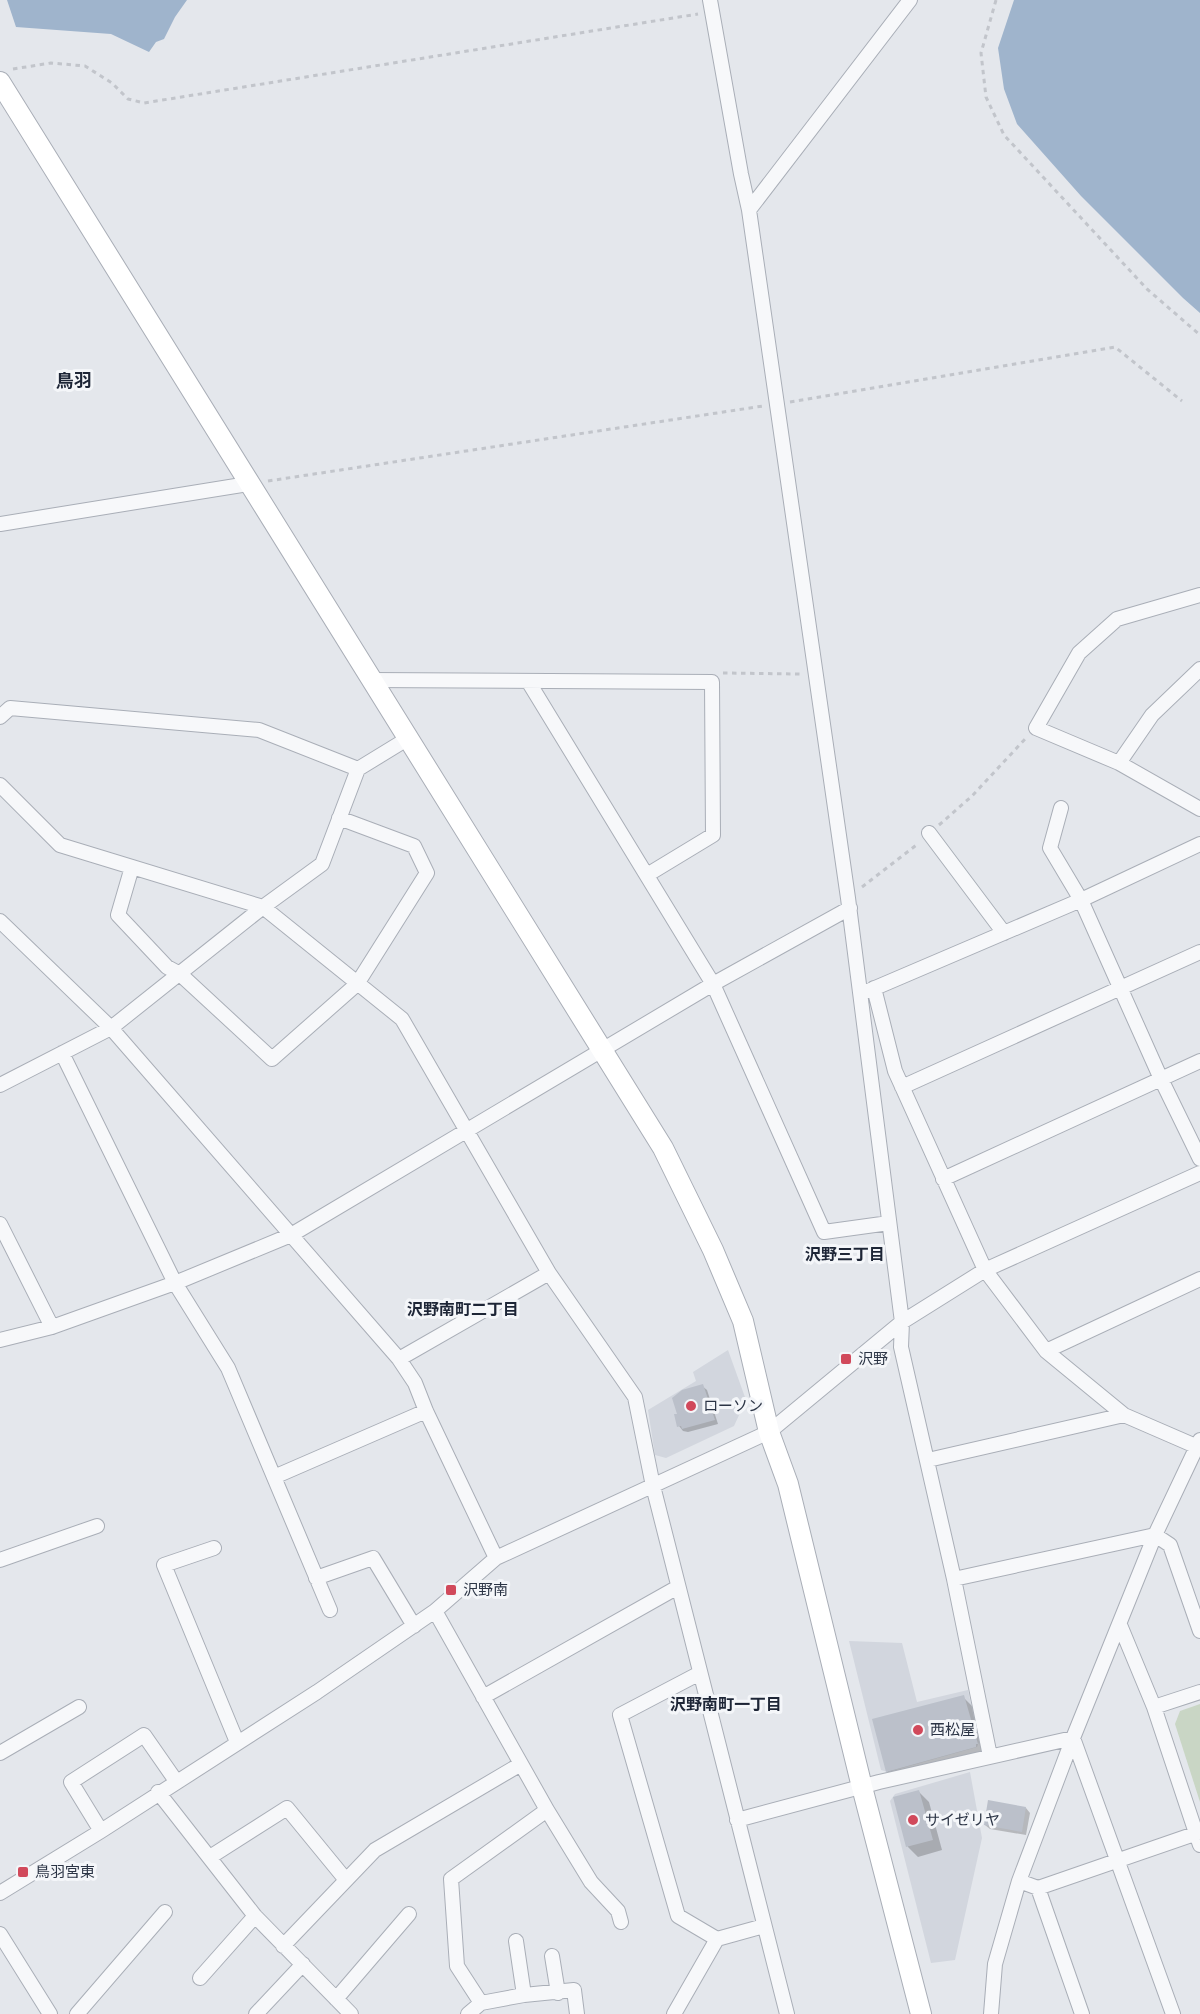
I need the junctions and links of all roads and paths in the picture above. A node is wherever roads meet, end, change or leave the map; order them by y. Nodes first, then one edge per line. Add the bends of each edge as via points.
1 (910, 0) edge
2 (996, 0) edge
3 (711, 6) edge
4 (6, 76) edge
5 (749, 210) junction
6 (1200, 335) edge
7 (1182, 401) dead end
8 (778, 404) junction
9 (248, 484) junction
10 (0, 524) edge
11 (1200, 595) edge
12 (1200, 669) edge
13 (816, 674) junction
14 (370, 680) junction
15 (528, 681) junction
16 (712, 682) junction
17 (0, 717) edge
18 (1036, 728) junction
19 (407, 739) junction
20 (1119, 763) junction
21 (357, 769) junction
22 (0, 785) edge
23 (1062, 808) dead end
24 (1200, 809) edge
25 (339, 818) junction
26 (929, 833) junction
27 (1200, 844) edge
28 (132, 867) junction
29 (647, 875) junction
30 (1081, 900) junction
31 (849, 903) junction
32 (263, 907) junction
33 (0, 921) edge
34 (1004, 933) junction
35 (1200, 952) edge
36 (180, 974) junction
37 (357, 984) junction
38 (713, 984) junction
39 (874, 988) junction
40 (1121, 988) junction
41 (860, 994) junction
42 (111, 1028) junction
43 (601, 1051) junction
44 (62, 1053) junction
45 (1200, 1061) edge
46 (1161, 1079) junction
47 (0, 1085) edge
48 (902, 1087) junction
49 (466, 1130) junction
50 (1200, 1160) edge
51 (1200, 1173) edge
52 (943, 1179) junction
53 (889, 1223) junction
54 (0, 1224) edge
55 (291, 1235) junction
56 (985, 1270) junction
57 (549, 1273) junction
58 (1200, 1279) edge
59 (175, 1283) junction
60 (902, 1322) junction
61 (52, 1327) junction
62 (0, 1340) edge
63 (1046, 1351) junction
64 (399, 1359) junction
65 (426, 1411) junction
66 (1124, 1414) junction
67 (769, 1432) junction
68 (1199, 1445) edge
69 (928, 1460) junction
70 (274, 1477) junction
71 (653, 1486) junction
72 (97, 1526) dead end
73 (1155, 1535) junction
74 (214, 1548) dead end
75 (495, 1558) junction
76 (0, 1560) edge
77 (316, 1578) junction
78 (954, 1579) junction
79 (678, 1587) junction
80 (330, 1610) dead end
81 (435, 1611) junction
82 (1120, 1625) junction
83 (414, 1626) junction
84 (1200, 1631) edge
85 (700, 1673) junction
86 (1200, 1692) edge
87 (483, 1698) junction
88 (79, 1707) dead end
89 (1154, 1707) junction
90 (1073, 1738) junction
91 (237, 1742) junction
92 (0, 1753) edge
93 (990, 1756) junction
94 (521, 1764) junction
95 (176, 1781) junction
96 (862, 1786) junction
97 (158, 1792) junction
98 (547, 1810) junction
99 (737, 1820) junction
100 (101, 1831) junction
101 (1199, 1837) edge
102 (210, 1857) junction
103 (1118, 1860) junction
104 (346, 1880) junction
105 (1018, 1881) junction
106 (1038, 1888) junction
107 (0, 1893) edge
108 (165, 1912) dead end
109 (409, 1914) dead end
110 (255, 1916) junction
111 (621, 1922) dead end
112 (764, 1926) junction
113 (0, 1934) edge
114 (717, 1939) junction
115 (516, 1941) dead end
116 (283, 1946) junction
117 (552, 1956) dead end
118 (303, 1964) junction
119 (200, 1978) dead end
120 (558, 1993) junction
121 (524, 1995) junction
122 (336, 1999) junction
123 (481, 2003) junction
124 (50, 2014) edge
125 (77, 2014) edge
126 (256, 2014) edge
127 (351, 2014) edge
128 (468, 2014) edge
129 (578, 2014) edge
130 (674, 2014) edge
131 (786, 2014) edge
132 (921, 2014) edge
133 (991, 2014) edge
134 (1082, 2014) edge
135 (1173, 2014) edge

1 - 5 street
2 - 6 path via 981,53 986,97 1004,135 1146,289
3 - 4 path via 144,103 128,99 85,66 51,63
3 - 5 street
4 - 9 street
5 - 8 street
7 - 8 path via 1115,347
8 - 9 path
8 - 13 street
9 - 10 street
9 - 14 street
11 - 18 street via 1117,619 1079,653
12 - 20 street via 1152,715
13 - 16 path via 721,673
13 - 31 street
14 - 15 street
14 - 19 street
15 - 16 street
15 - 29 street
16 - 29 street via 713,835
17 - 21 street via 9,708 259,730
18 - 20 street
18 - 26 path via 972,796
19 - 21 street
19 - 43 street
20 - 24 street
21 - 25 street
22 - 28 street via 60,845
23 - 30 street via 1050,848
25 - 32 street via 322,864
25 - 37 street via 414,846 427,873
26 - 31 path
26 - 34 street
27 - 30 street
28 - 32 street
28 - 36 street via 118,915 167,967
29 - 38 street
30 - 34 street
30 - 40 street
31 - 38 street
31 - 41 street
32 - 36 street
32 - 37 street
33 - 42 street
34 - 39 street
35 - 40 street
36 - 37 street via 272,1059
36 - 42 street
37 - 49 street via 402,1019
38 - 43 street
38 - 53 street via 824,1232
39 - 41 street
39 - 48 street
40 - 46 street
40 - 48 street
41 - 53 street
42 - 44 street
42 - 55 street
43 - 49 street
43 - 67 street via 663,1148 713,1250 742,1321
44 - 47 street
44 - 59 street
45 - 46 street
46 - 50 street
46 - 52 street
48 - 52 street
49 - 55 street
49 - 57 street
51 - 56 street
52 - 56 street
53 - 60 street
54 - 61 street
55 - 59 street
55 - 64 street
56 - 60 street
56 - 63 street
57 - 64 street
57 - 71 street via 635,1397
58 - 63 street
59 - 61 street
59 - 70 street via 228,1368
60 - 67 street
60 - 69 street via 901,1347
61 - 62 street
63 - 66 street
64 - 65 street via 415,1383
65 - 70 street
65 - 75 street
66 - 68 street
66 - 69 street
67 - 71 street
67 - 96 street via 788,1484
68 - 73 street
69 - 78 street
70 - 77 street
71 - 75 street
71 - 79 street
72 - 76 street
73 - 78 street
73 - 82 street
73 - 84 street via 1170,1545
74 - 91 street via 164,1565
75 - 81 street
77 - 80 street
77 - 83 street via 373,1558
78 - 93 street
79 - 85 street
79 - 87 street
81 - 83 street
81 - 87 street
82 - 89 street
82 - 90 street
83 - 91 street
85 - 99 street
85 - 114 street via 620,1714 678,1916
86 - 89 street
87 - 94 street
88 - 92 street
89 - 101 street
90 - 93 street
90 - 103 street
90 - 105 street
91 - 95 street
93 - 96 street
94 - 98 street
94 - 104 street via 375,1850
95 - 97 street
95 - 100 street via 144,1735 71,1782
96 - 99 street
96 - 132 street
97 - 100 street
97 - 102 street
98 - 111 street via 591,1882 618,1911
98 - 123 street via 451,1879 457,1966
99 - 112 street
100 - 107 street
101 - 103 street
102 - 104 street via 287,1808
102 - 110 street
103 - 106 street
103 - 135 street
104 - 116 street
105 - 106 street
105 - 133 street via 995,1964
106 - 134 street
108 - 125 street
109 - 122 street
110 - 116 street
110 - 119 street
112 - 114 street
112 - 131 street
113 - 124 street
114 - 130 street
115 - 121 street
116 - 118 street
117 - 120 street
118 - 122 street
118 - 126 street
120 - 121 street
120 - 129 street via 574,1990
121 - 123 street
122 - 127 street
123 - 128 street

